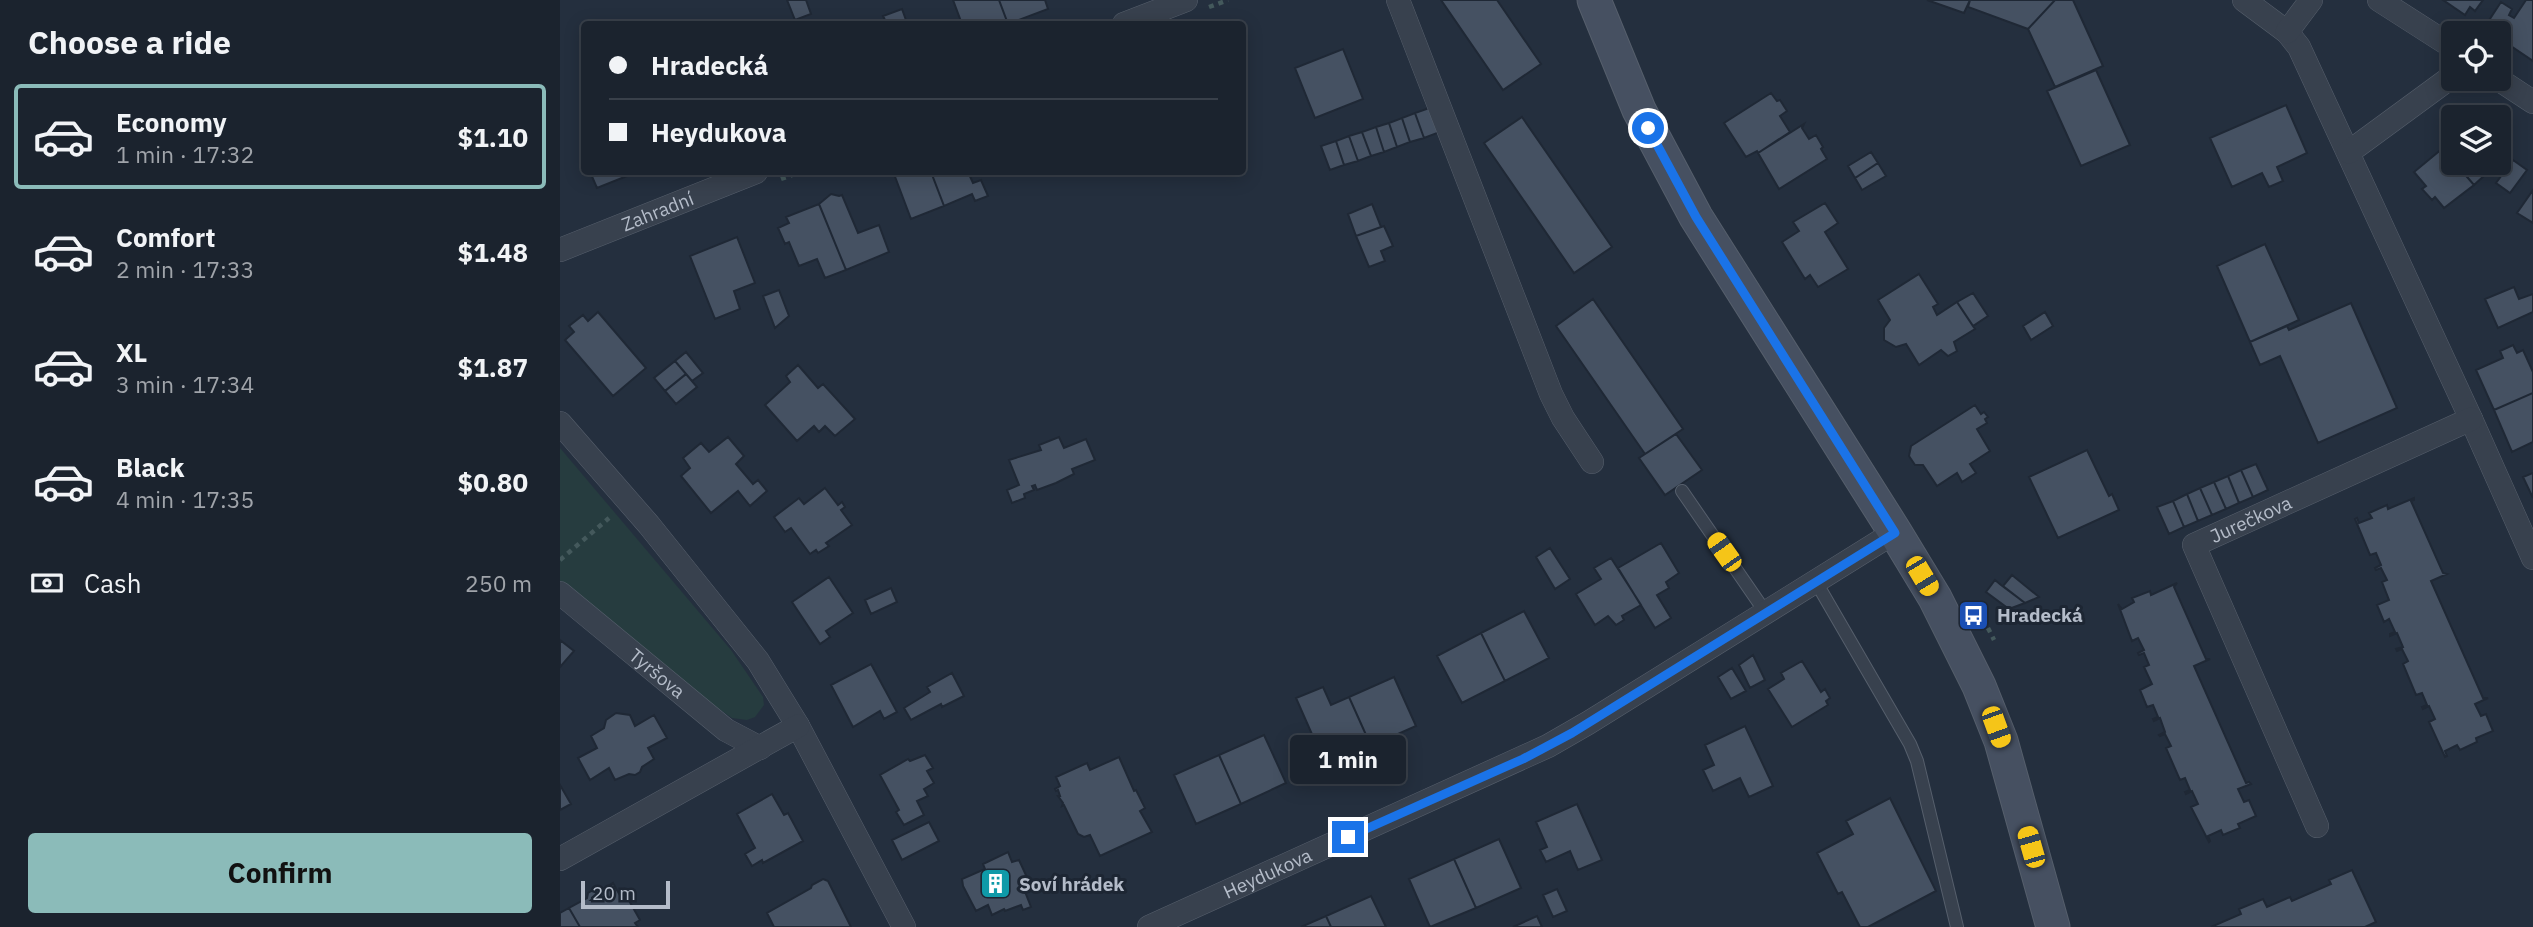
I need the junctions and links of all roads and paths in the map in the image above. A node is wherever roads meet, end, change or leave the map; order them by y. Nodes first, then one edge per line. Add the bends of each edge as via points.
1 (1186, 0) edge
2 (1398, 0) edge
3 (1594, 0) edge
4 (2244, 0) edge
5 (2312, 0) edge
6 (2379, 0) edge
7 (1132, 21) edge
8 (2287, 32) junction
9 (2441, 40) edge
10 (2441, 85) edge
11 (2511, 88) edge
12 (2533, 102) edge
13 (2349, 152) junction
14 (748, 175) edge
15 (560, 250) edge
16 (2471, 419) junction
17 (560, 424) edge
18 (1592, 463) dead end
19 (1682, 491) dead end
20 (628, 501) junction
21 (1895, 533) junction
22 (2533, 558) edge
23 (560, 560) edge
24 (1816, 582) junction
25 (560, 593) edge
26 (1766, 613) junction
27 (798, 726) junction
28 (760, 748) junction
29 (2316, 826) dead end
30 (560, 859) edge
31 (904, 927) edge
32 (1149, 927) edge
33 (1957, 927) edge
34 (2053, 927) edge

1 - 7 street
2 - 18 street via 1546,382
3 - 21 main road via 1635,102 1696,217
4 - 8 street
5 - 8 street
6 - 9 street
8 - 13 street via 2299,47
10 - 13 street
11 - 12 street
13 - 16 street
14 - 15 street, Zahradní
16 - 22 street
16 - 29 street, Jurečkova via 2194,545
17 - 20 street
19 - 26 lane
20 - 23 path
20 - 27 street via 758,661
21 - 24 street, Heydukova
21 - 34 main road via 1935,598 1990,712
24 - 26 street, Heydukova
24 - 33 lane via 1917,761
25 - 28 street, Tyršova via 726,730
26 - 32 street, Heydukova via 1523,759
27 - 28 street
27 - 31 street
28 - 30 street

